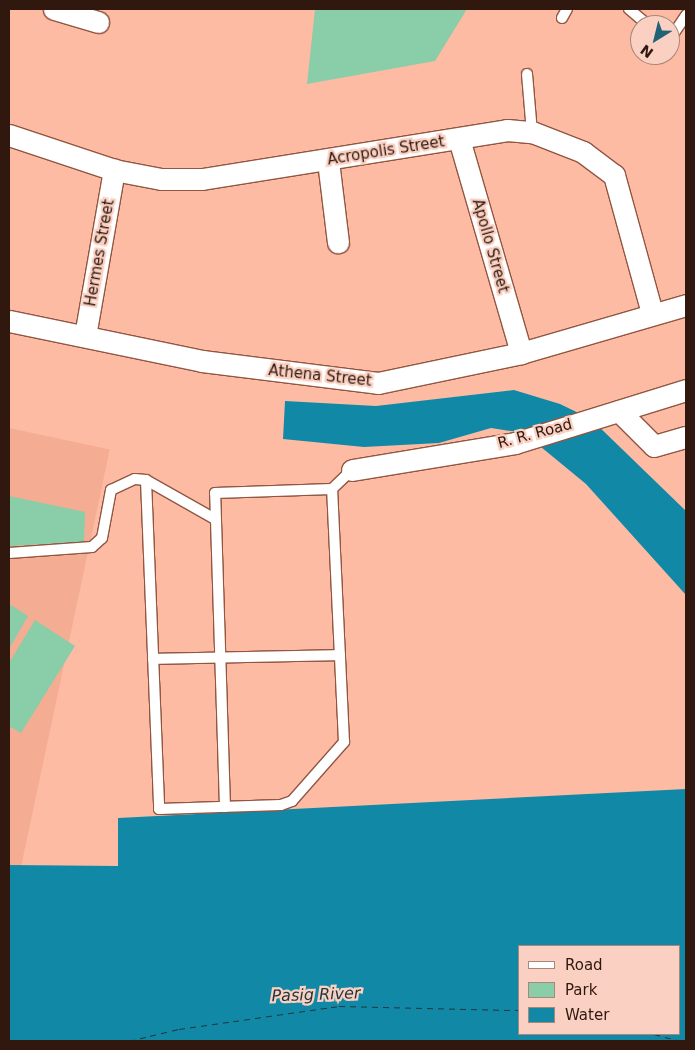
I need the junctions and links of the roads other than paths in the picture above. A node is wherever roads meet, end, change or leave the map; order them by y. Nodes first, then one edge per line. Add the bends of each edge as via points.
1 (54, 9) edge
2 (98, 22) dead end
3 (527, 74) dead end
4 (532, 132) junction
5 (9, 135) edge
6 (459, 139) junction
7 (328, 161) junction
8 (114, 170) junction
9 (338, 242) dead end
10 (686, 305) edge
11 (652, 314) junction
12 (9, 321) edge
13 (85, 336) junction
14 (521, 353) junction
15 (686, 390) edge
16 (619, 411) junction
17 (686, 437) edge
18 (352, 470) joint
19 (146, 480) junction
20 (332, 488) junction
21 (215, 519) junction
22 (9, 554) edge
23 (340, 655) junction
24 (220, 658) junction
25 (153, 659) junction
26 (225, 806) junction

1 - 2 street
3 - 4 lane
4 - 6 street, Acropolis Street via 507,130
4 - 11 street, Acropolis Street via 583,152 614,176
5 - 8 street, Acropolis Street
6 - 7 street, Acropolis Street
6 - 14 street, Apollo Street
7 - 8 street, Acropolis Street via 202,179 161,180
7 - 9 street
8 - 13 street, Hermes Street
10 - 11 street, Athena Street
11 - 14 street, Athena Street
12 - 13 street, Athena Street
13 - 14 street, Athena Street via 202,361 378,383
15 - 16 street, R. R. Road
16 - 17 street via 654,446
16 - 18 street, R. R. Road via 515,443
18 - 20 lane
19 - 21 lane
19 - 22 lane via 122,481 111,490 102,538 92,547
19 - 25 lane
20 - 21 lane via 267,495 215,493
20 - 23 lane
21 - 24 lane
23 - 24 lane
23 - 26 lane via 344,742 292,801
24 - 25 lane
24 - 26 lane
25 - 26 lane via 159,809

